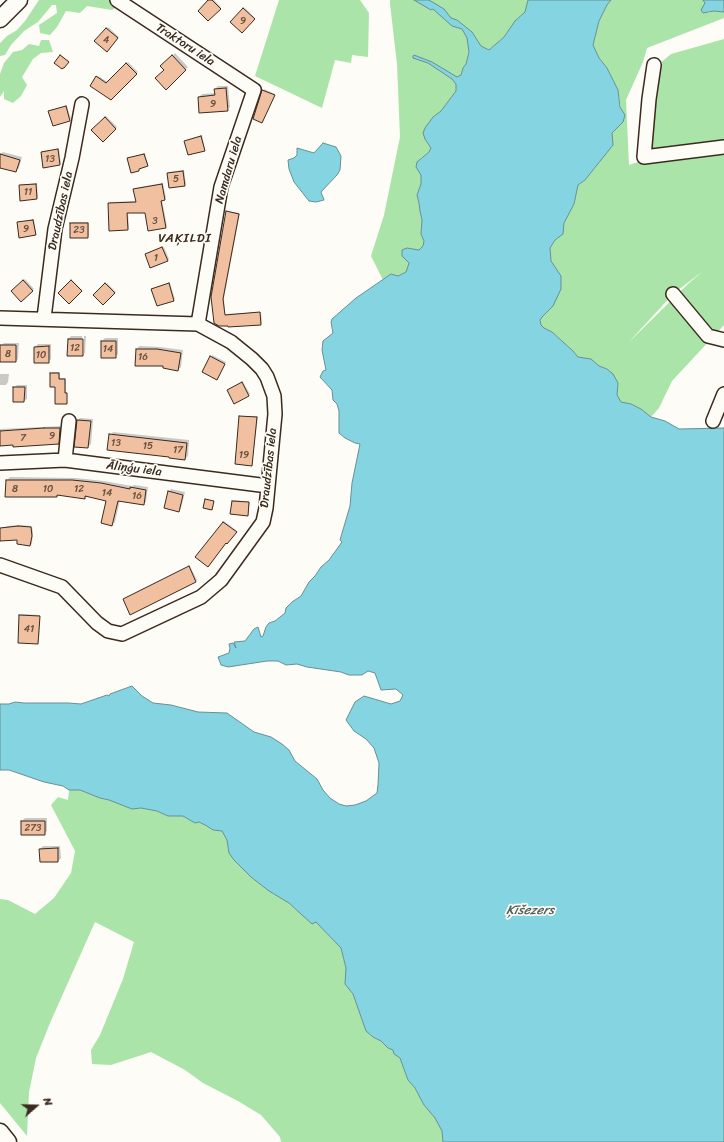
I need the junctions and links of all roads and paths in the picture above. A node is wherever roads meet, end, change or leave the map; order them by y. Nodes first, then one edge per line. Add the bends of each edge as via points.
1 (19, 0) edge
2 (117, 0) edge
3 (0, 19) edge
4 (654, 65) dead end
5 (254, 90) joint
6 (82, 104) dead end
7 (724, 147) edge
8 (673, 294) dead end
9 (0, 318) edge
10 (44, 318) junction
11 (198, 324) junction
12 (724, 340) edge
13 (724, 394) edge
14 (713, 420) dead end
15 (69, 421) dead end
16 (65, 460) junction
17 (0, 463) edge
18 (268, 486) junction
19 (0, 565) edge
20 (0, 1132) edge
21 (8, 1142) edge

1 - 3 main road
2 - 5 street, Traktoru iela
4 - 7 street via 644,157
5 - 11 street, Namdaru iela via 221,187
6 - 10 street, Draudzības iela via 56,229
8 - 12 street via 708,336
9 - 10 street, Draudzības iela
10 - 11 street, Draudzības iela
11 - 18 street, Draudzības iela via 231,342 252,359 267,377 274,396 275,414
13 - 14 street
15 - 16 street
16 - 17 street, Āliņģu iela
16 - 18 street, Āliņģu iela
18 - 19 street, Draudzības iela via 263,522 221,580 201,597 122,634 108,631 97,623 62,587
20 - 21 main road

